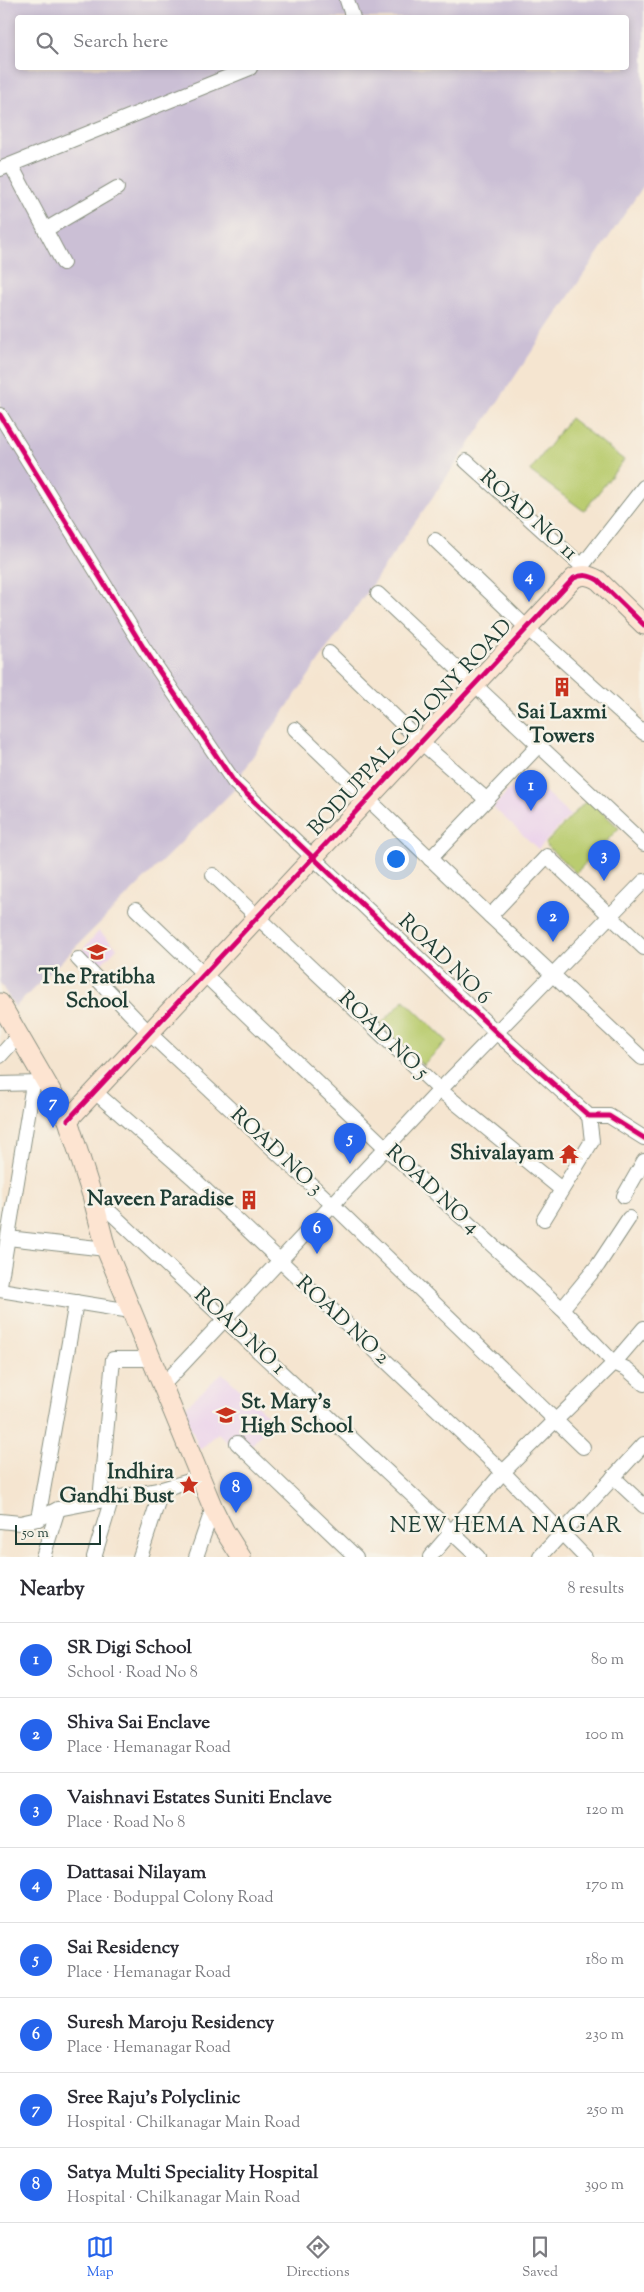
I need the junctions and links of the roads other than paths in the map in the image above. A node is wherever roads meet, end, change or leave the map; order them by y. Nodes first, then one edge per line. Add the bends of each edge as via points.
1 (346, 0) edge
2 (352, 15) edge
3 (245, 70) edge
4 (5, 167) edge
5 (117, 188) dead end
6 (45, 230) junction
7 (63, 263) dead end
8 (0, 415) edge
9 (466, 461) dead end
10 (643, 490) edge
11 (435, 540) dead end
12 (582, 570) junction
13 (378, 594) dead end
14 (644, 625) edge
15 (526, 627) junction
16 (330, 654) dead end
17 (474, 684) junction
18 (295, 729) dead end
19 (644, 733) edge
20 (422, 743) junction
21 (539, 745) junction
22 (368, 799) junction
23 (486, 800) junction
24 (644, 844) edge
25 (313, 858) junction
26 (430, 859) junction
27 (212, 875) dead end
28 (644, 882) edge
29 (136, 909) dead end
30 (490, 916) junction
31 (259, 917) junction
32 (612, 917) junction
33 (644, 948) edge
34 (78, 959) dead end
35 (203, 974) junction
36 (553, 975) junction
37 (0, 1003) edge
38 (149, 1033) junction
39 (497, 1033) junction
40 (19, 1035) junction
41 (0, 1056) edge
42 (642, 1058) dead end
43 (40, 1083) junction
44 (0, 1084) edge
45 (440, 1090) junction
46 (94, 1091) junction
47 (589, 1116) junction
48 (68, 1120) junction
49 (643, 1136) edge
50 (386, 1148) junction
51 (644, 1161) edge
52 (561, 1189) junction
53 (92, 1195) junction
54 (624, 1196) dead end
55 (333, 1205) junction
56 (544, 1218) dead end
57 (629, 1218) dead end
58 (8, 1238) junction
59 (106, 1249) junction
60 (280, 1263) junction
61 (0, 1285) edge
62 (0, 1290) edge
63 (76, 1302) junction
64 (562, 1309) junction
65 (131, 1311) junction
66 (225, 1319) junction
67 (644, 1328) edge
68 (151, 1359) junction
69 (614, 1363) junction
70 (644, 1384) edge
71 (162, 1386) junction
72 (556, 1419) junction
73 (237, 1443) dead end
74 (644, 1444) edge
75 (583, 1447) dead end
76 (503, 1472) junction
77 (613, 1477) junction
78 (200, 1478) junction
79 (162, 1489) junction
80 (106, 1499) junction
81 (644, 1506) edge
82 (213, 1508) junction
83 (58, 1509) junction
84 (38, 1520) junction
85 (0, 1521) edge
86 (452, 1531) junction
87 (562, 1534) junction
88 (43, 1557) edge
89 (94, 1557) edge
90 (140, 1557) edge
91 (196, 1557) edge
92 (241, 1557) edge
93 (356, 1557) edge
94 (430, 1557) edge
95 (478, 1557) edge
96 (540, 1557) edge
97 (585, 1557) edge

1 - 2 street
3 - 4 street
4 - 6 street
5 - 6 street
6 - 7 street
8 - 25 street, ROAD NO 6 via 143,647 234,782
9 - 12 street, ROAD NO 11
10 - 12 street
11 - 15 street
12 - 14 street via 598,580
12 - 15 street, BODUPPAL COLONY ROAD
13 - 17 street
15 - 17 street, BODUPPAL COLONY ROAD
15 - 19 street
16 - 20 street
17 - 20 street, BODUPPAL COLONY ROAD
17 - 21 street
18 - 22 street
20 - 22 street, BODUPPAL COLONY ROAD
20 - 23 street
21 - 23 street
21 - 24 street
22 - 25 street, BODUPPAL COLONY ROAD
22 - 26 street
23 - 26 street
25 - 31 street, BODUPPAL COLONY ROAD
25 - 39 street, ROAD NO 6
26 - 30 street
27 - 31 street, ROAD NO 5
28 - 32 street
29 - 35 street, ROAD NO 4
30 - 32 street via 547,856
30 - 36 street
31 - 35 street, BODUPPAL COLONY ROAD
31 - 45 street, ROAD NO 5
32 - 33 street
32 - 36 street
34 - 38 street, ROAD NO 3
35 - 38 street, BODUPPAL COLONY ROAD
35 - 50 street, ROAD NO 4
36 - 39 street
36 - 42 street
37 - 40 street
38 - 46 street, BODUPPAL COLONY ROAD
38 - 55 street, ROAD NO 3
39 - 45 street
39 - 47 street, ROAD NO 6
40 - 41 street
40 - 43 street
43 - 44 street
43 - 48 street
43 - 58 street
45 - 50 street
45 - 52 street, ROAD NO 5
46 - 48 street, BODUPPAL COLONY ROAD
46 - 60 street, ROAD NO 2 via 193,1178
47 - 49 street via 609,1116
47 - 52 street via 592,1141
48 - 53 street
50 - 55 street
50 - 64 street, ROAD NO 4
51 - 54 street
52 - 56 street
53 - 59 street
53 - 66 street, ROAD NO 1
55 - 60 street
55 - 72 street, ROAD NO 3
57 - 64 street
58 - 59 street
58 - 61 street
59 - 65 street
60 - 66 street
60 - 76 street, ROAD NO 2
62 - 63 street
63 - 65 street
63 - 84 street
64 - 69 street, ROAD NO 4
65 - 68 street
66 - 71 street
66 - 86 street, ROAD NO 1
67 - 69 street
68 - 71 street
68 - 80 street via 114,1360
69 - 70 street, ROAD NO 4 via 627,1368
69 - 72 street
71 - 78 street
72 - 75 street, ROAD NO 3
72 - 76 street
73 - 93 street
74 - 77 street
76 - 86 street
76 - 87 street, ROAD NO 2
77 - 81 street
77 - 87 street
78 - 79 street
78 - 82 street
79 - 80 street
79 - 90 street
80 - 83 street
80 - 89 street
82 - 91 street
82 - 92 street
83 - 84 street
83 - 88 street
84 - 85 street via 20,1523
86 - 94 street
86 - 95 street, ROAD NO 1
87 - 96 street
87 - 97 street, ROAD NO 2

